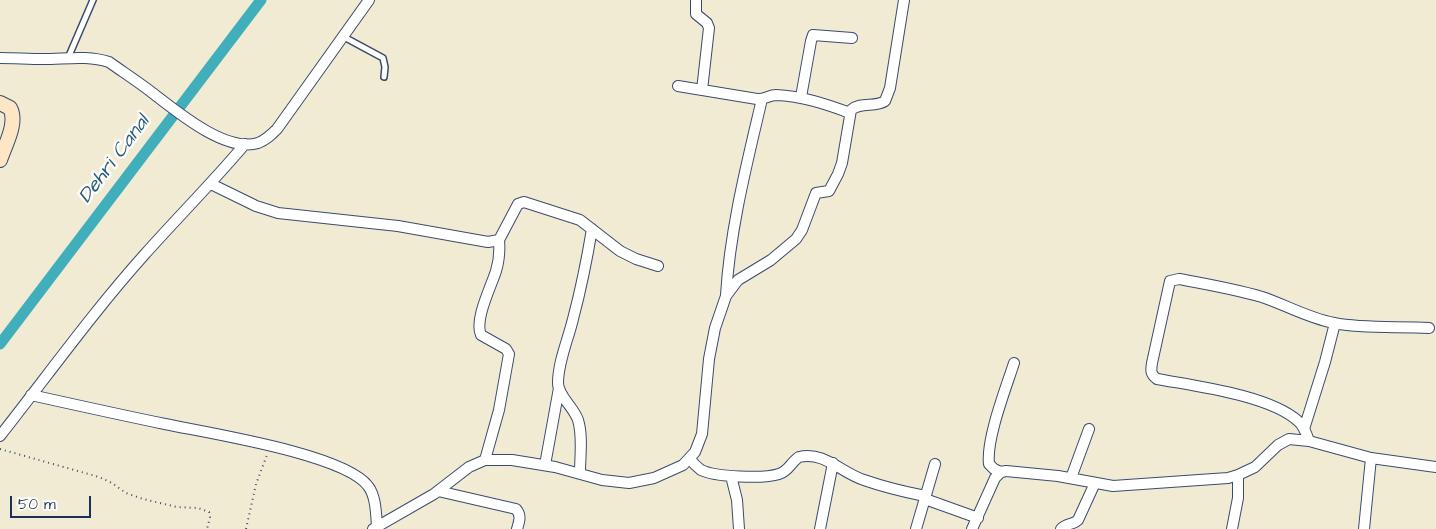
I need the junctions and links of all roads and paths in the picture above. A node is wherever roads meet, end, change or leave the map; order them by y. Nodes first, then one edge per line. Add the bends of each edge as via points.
1 (93, 0) edge
2 (370, 0) edge
3 (696, 0) edge
4 (904, 0) edge
5 (344, 36) junction
6 (852, 38) dead end
7 (0, 58) edge
8 (68, 58) junction
9 (384, 77) dead end
10 (678, 86) dead end
11 (702, 90) junction
12 (801, 97) junction
13 (762, 99) junction
14 (0, 104) edge
15 (850, 113) junction
16 (245, 144) junction
17 (0, 160) edge
18 (211, 184) junction
19 (592, 229) junction
20 (499, 240) junction
21 (658, 266) dead end
22 (726, 296) junction
23 (1335, 323) junction
24 (1430, 328) dead end
25 (1014, 363) dead end
26 (559, 388) junction
27 (31, 394) junction
28 (1304, 428) junction
29 (1089, 429) dead end
30 (0, 436) edge
31 (1309, 441) junction
32 (270, 446) junction
33 (0, 449) edge
34 (1371, 458) junction
35 (690, 459) junction
36 (485, 460) junction
37 (833, 463) junction
38 (935, 464) dead end
39 (545, 465) junction
40 (1436, 467) edge
41 (1001, 472) junction
42 (580, 474) junction
43 (1238, 475) junction
44 (732, 476) junction
45 (1071, 478) junction
46 (1095, 483) junction
47 (438, 491) junction
48 (925, 498) junction
49 (978, 518) junction
50 (375, 528) edge
51 (207, 529) edge
52 (246, 529) edge
53 (517, 529) edge
54 (739, 529) edge
55 (820, 529) edge
56 (916, 529) edge
57 (972, 529) edge
58 (1061, 529) edge
59 (1232, 529) edge
60 (1364, 529) edge

1 - 8 lane
2 - 5 street
3 - 11 street via 696,14 710,28
4 - 15 street via 887,96 881,104 860,105
5 - 9 lane via 383,58
5 - 16 street via 276,129 257,144
6 - 12 street via 813,35
7 - 8 street
8 - 16 street via 109,62 178,113 218,137
10 - 11 street
11 - 13 street
12 - 13 street via 770,95
12 - 15 street
13 - 22 street via 730,248
14 - 17 street via 10,108 14,114
15 - 22 street via 842,164 829,191 816,193 802,230 788,248 738,280
16 - 18 street
18 - 20 street via 256,206 285,214 398,226 488,242
18 - 27 street via 144,254
19 - 20 street via 580,220 524,202 518,204
19 - 21 street via 629,256
19 - 26 street via 577,306 561,364
20 - 36 street via 499,260 479,331 509,354 499,410
22 - 35 street via 710,351 702,434
23 - 24 street
23 - 28 street
23 - 28 street via 1247,293 1179,279 1169,284 1152,376 1253,400 1290,415
25 - 41 street via 989,454 989,464
26 - 39 street
26 - 42 street via 578,421
27 - 30 street
27 - 32 street
28 - 31 street
29 - 45 street
31 - 34 street
31 - 43 street via 1289,438 1255,468
32 - 50 street via 321,460 356,476 368,486 372,496
32 - 52 path via 256,484
33 - 51 path via 99,477 143,499 204,509 210,514
34 - 40 street
34 - 60 street
35 - 42 street via 664,474 641,482 616,482
35 - 44 street via 708,472
36 - 39 street
36 - 47 street via 469,467
37 - 44 street via 805,456 795,459 789,469 778,475
37 - 48 street via 864,480
37 - 55 street
38 - 48 street
39 - 42 street
41 - 45 street
41 - 49 street via 995,478
43 - 46 street via 1124,486
43 - 59 street via 1238,498
44 - 54 street
45 - 46 street
46 - 58 street via 1078,520
47 - 50 street
47 - 53 street via 516,509 520,518
48 - 49 street
48 - 56 street
49 - 57 street

